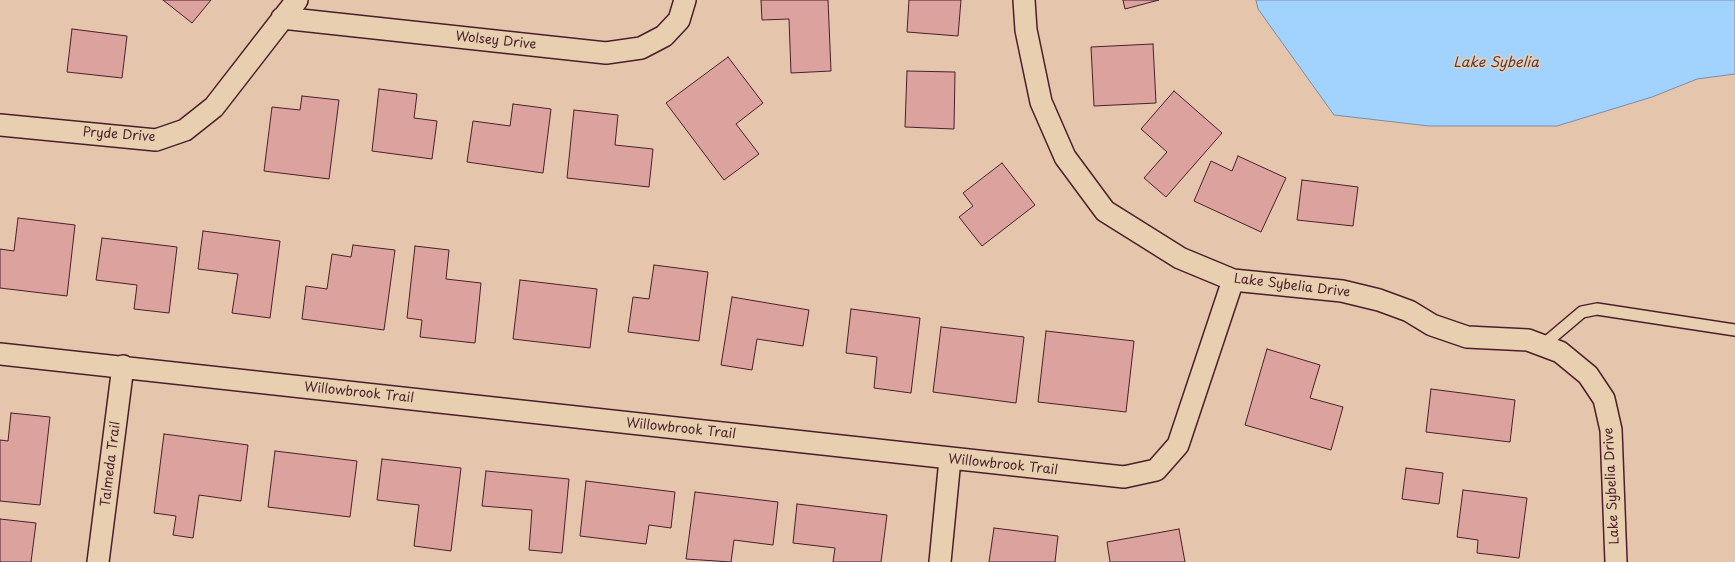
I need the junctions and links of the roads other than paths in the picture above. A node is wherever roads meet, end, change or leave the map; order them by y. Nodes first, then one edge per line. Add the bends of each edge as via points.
1 (297, 0) edge
2 (685, 0) edge
3 (1024, 0) edge
4 (282, 18) junction
5 (0, 124) edge
6 (1233, 280) junction
7 (1735, 330) edge
8 (1543, 346) junction
9 (0, 354) edge
10 (123, 366) junction
11 (950, 459) junction
12 (98, 562) edge
13 (940, 562) edge
14 (1616, 562) edge

1 - 4 street, Pryde Drive
2 - 4 street, Wolsey Drive via 679,20 664,36 641,48 606,53
3 - 6 street, Lake Sybelia Drive via 1026,30 1041,102 1065,157 1100,205 1105,211 1180,258
4 - 5 street, Pryde Drive via 214,107 185,130 156,140
6 - 8 street, Lake Sybelia Drive via 1342,291 1379,300 1401,308 1432,325 1467,336 1528,340
6 - 11 street, Willowbrook Trail via 1178,445 1156,470 1124,477
7 - 8 lane via 1597,308 1582,312
8 - 14 street, Lake Sybelia Drive via 1560,352 1588,375 1604,399 1611,430
9 - 10 street, Willowbrook Trail
10 - 11 street, Willowbrook Trail
10 - 12 street, Talmeda Trail
11 - 13 street

